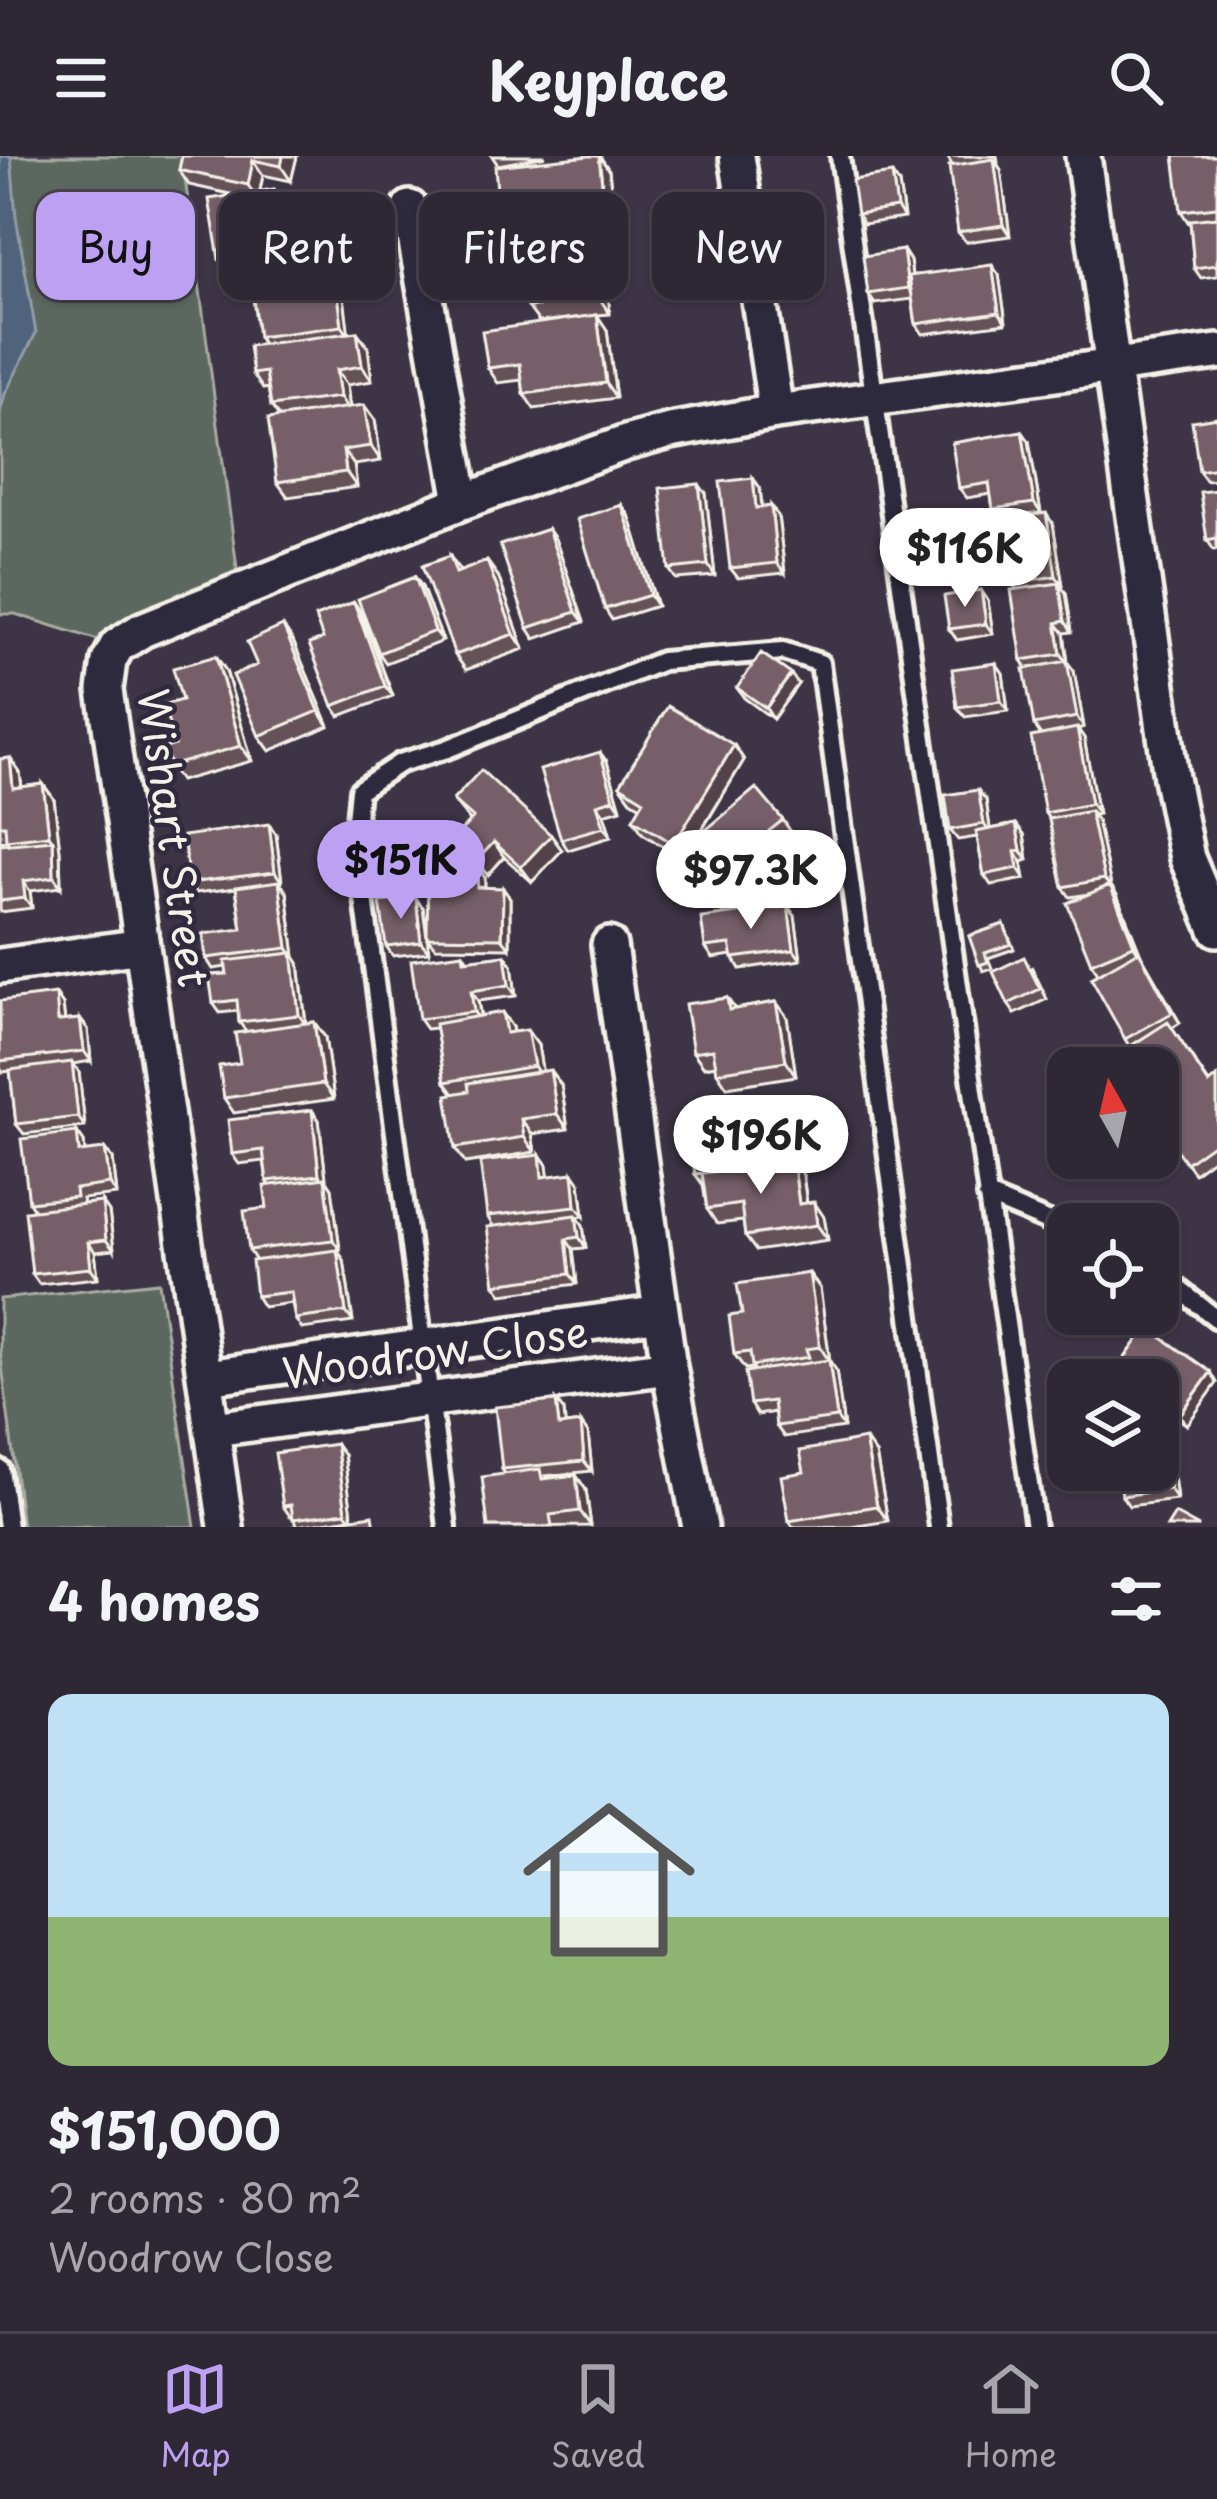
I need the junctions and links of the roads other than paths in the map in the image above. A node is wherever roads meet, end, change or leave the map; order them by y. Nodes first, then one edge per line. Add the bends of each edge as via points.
1 (737, 156) edge
2 (840, 156) edge
3 (1083, 156) edge
4 (410, 208) dead end
5 (1217, 352) edge
6 (1114, 366) junction
7 (874, 398) junction
8 (776, 412) junction
9 (462, 502) junction
10 (1217, 929) edge
11 (609, 945) dead end
12 (142, 946) junction
13 (0, 966) edge
14 (987, 1196) junction
15 (1047, 1221) edge
16 (1179, 1289) edge
17 (661, 1313) junction
18 (1217, 1319) edge
19 (421, 1347) junction
20 (669, 1367) junction
21 (207, 1378) junction
22 (428, 1400) junction
23 (214, 1429) junction
24 (0, 1469) edge
25 (8, 1527) edge
26 (226, 1527) edge
27 (448, 1527) edge
28 (700, 1527) edge
29 (939, 1527) edge
30 (1035, 1527) edge

1 - 8 street
2 - 7 lane
3 - 6 street
4 - 9 street
5 - 6 street, Wishart Street
6 - 7 street, Wishart Street
6 - 10 street via 1181,836
7 - 8 street, Wishart Street
7 - 14 lane
8 - 9 street, Wishart Street via 626,443
9 - 12 street, Wishart Street via 117,646 105,690
11 - 17 street
12 - 13 street
12 - 21 street, Wishart Street
14 - 15 lane
14 - 30 lane
16 - 18 lane
17 - 19 street, Woodrow Close
17 - 20 street
19 - 21 street, Woodrow Close
19 - 22 lane
19 - 29 lane via 355,830 359,790 400,763 662,662 782,652 820,663
20 - 22 street, Woodrow Close
20 - 28 street
21 - 23 street, Wishart Street
22 - 23 street, Woodrow Close
22 - 27 lane
23 - 26 street, Wishart Street
24 - 25 lane

